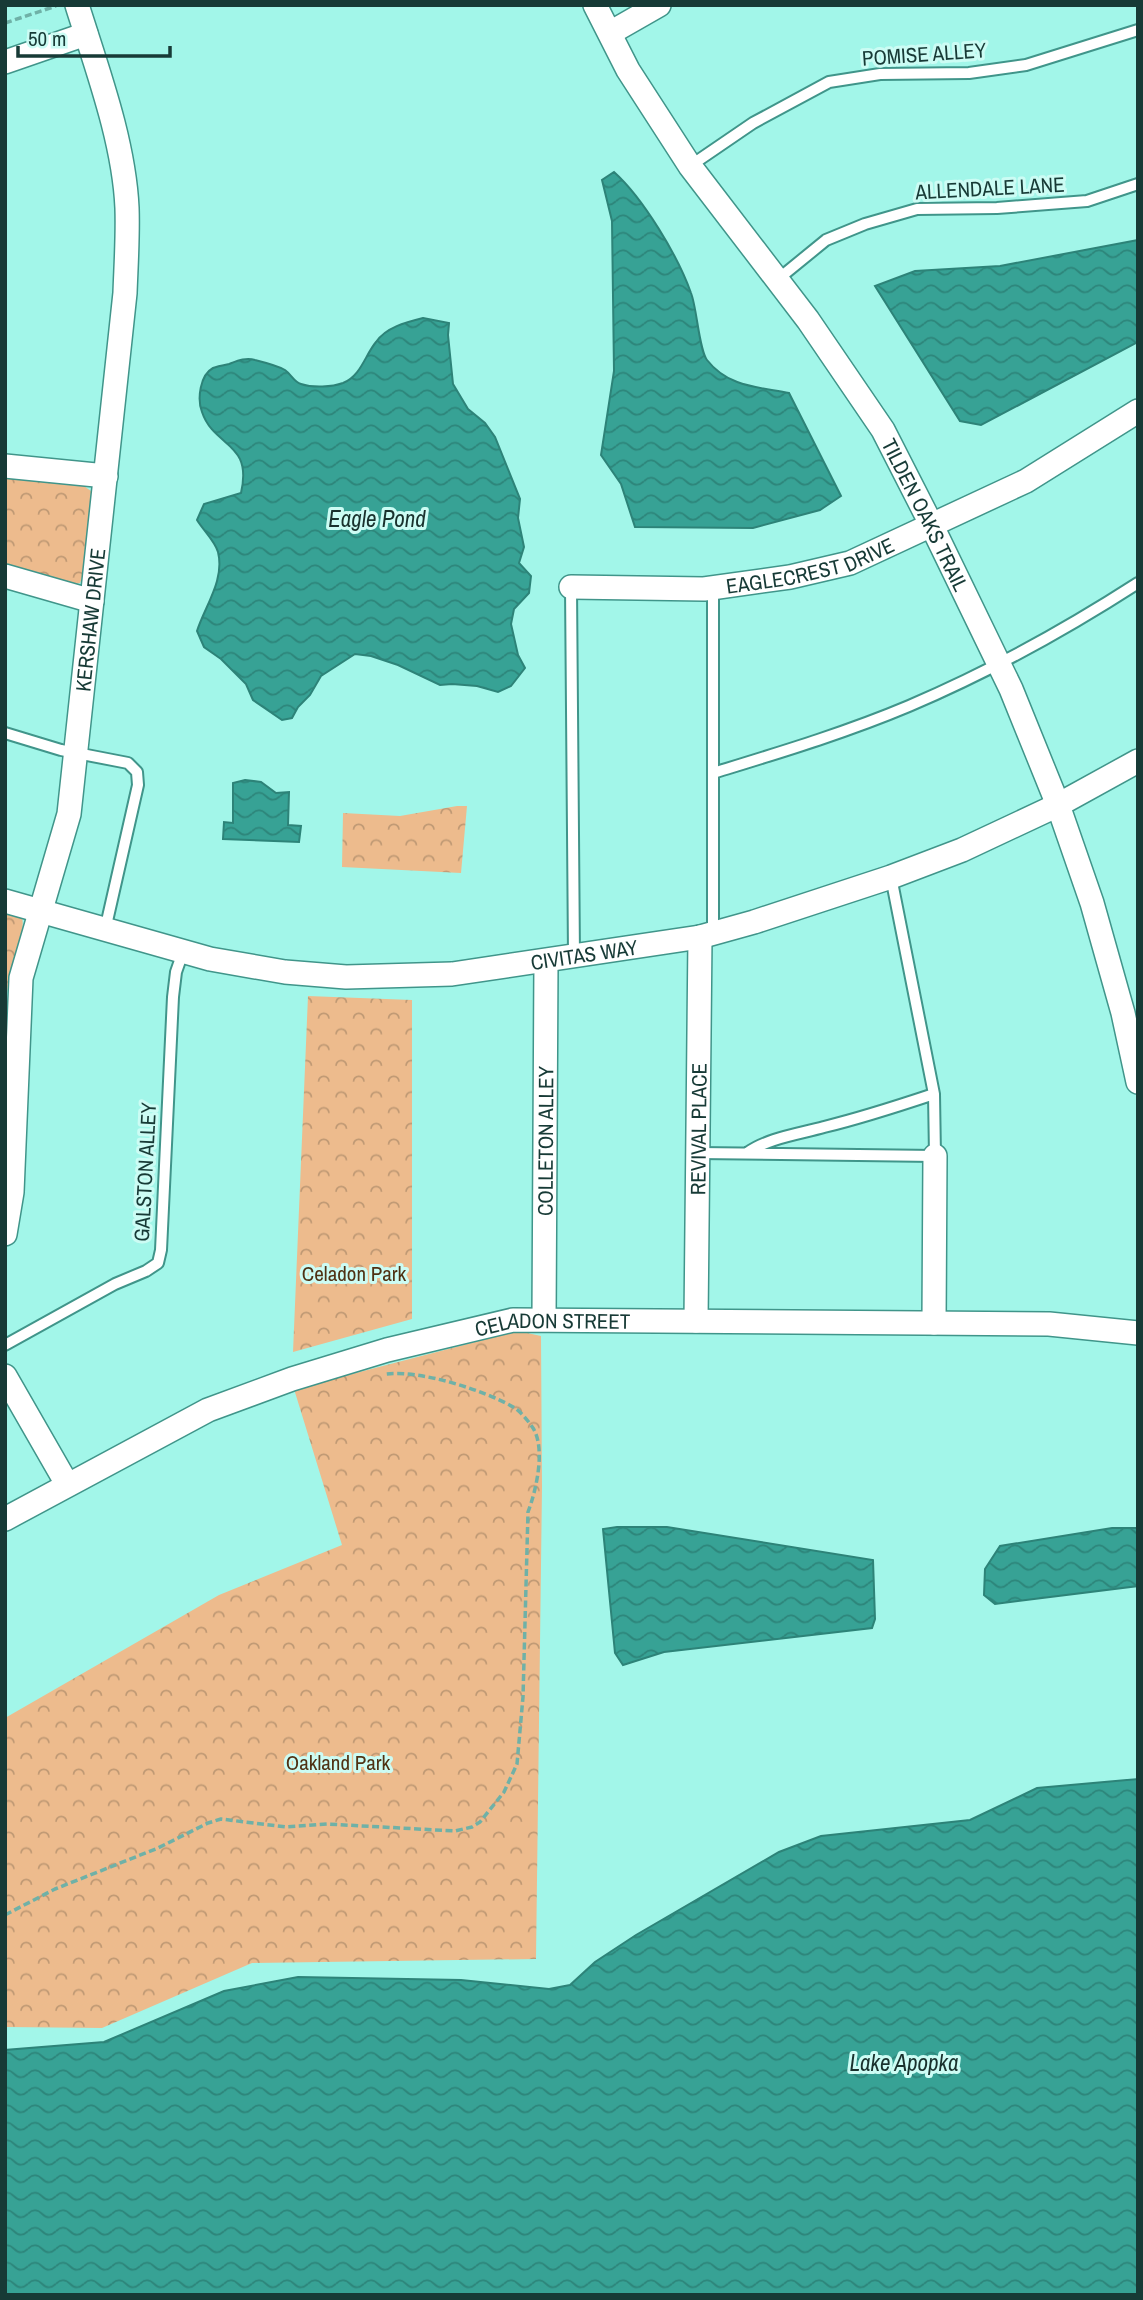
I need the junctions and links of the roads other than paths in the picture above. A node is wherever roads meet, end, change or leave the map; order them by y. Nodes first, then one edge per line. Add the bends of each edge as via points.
1 (77, 5) edge
2 (596, 5) edge
3 (659, 5) edge
4 (1138, 30) edge
5 (610, 33) junction
6 (86, 34) junction
7 (5, 62) edge
8 (690, 166) junction
9 (1138, 184) edge
10 (777, 280) junction
11 (1138, 411) edge
12 (5, 466) edge
13 (106, 476) junction
14 (931, 524) junction
15 (5, 576) edge
16 (1138, 583) edge
17 (571, 587) joint
18 (713, 588) junction
19 (92, 601) junction
20 (999, 664) junction
21 (5, 733) edge
22 (76, 752) junction
23 (1138, 761) edge
24 (713, 774) junction
25 (1058, 805) junction
26 (891, 877) junction
27 (5, 901) edge
28 (40, 911) junction
29 (105, 930) junction
30 (706, 935) junction
31 (183, 952) junction
32 (574, 957) junction
33 (546, 962) junction
34 (1138, 1082) edge
35 (934, 1094) junction
36 (698, 1153) junction
37 (745, 1154) junction
38 (935, 1156) junction
39 (6, 1223) edge
40 (544, 1319) junction
41 (696, 1321) junction
42 (934, 1323) junction
43 (1138, 1333) edge
44 (5, 1345) edge
45 (5, 1376) edge
46 (67, 1484) junction
47 (5, 1519) edge

1 - 6 street, KERSHAW DRIVE
2 - 5 street, TILDEN OAKS TRAIL
3 - 5 street
4 - 8 lane, POMISE ALLEY via 1026,65 969,73 880,74 829,82 753,123
5 - 8 street, TILDEN OAKS TRAIL
6 - 7 street
6 - 13 street, KERSHAW DRIVE via 117,138 127,206 125,293
8 - 10 street, TILDEN OAKS TRAIL
9 - 10 lane, ALLENDALE LANE via 1087,201 917,209 826,240
10 - 14 street, TILDEN OAKS TRAIL via 883,430
11 - 14 street, EAGLECREST DRIVE via 1026,481
12 - 13 street
13 - 19 street, KERSHAW DRIVE
14 - 18 street, EAGLECREST DRIVE via 849,563
14 - 20 street, TILDEN OAKS TRAIL
15 - 19 street
16 - 20 lane
17 - 18 street, EAGLECREST DRIVE
17 - 32 lane
18 - 24 lane
19 - 22 street, KERSHAW DRIVE
20 - 24 lane via 883,716
20 - 25 street, TILDEN OAKS TRAIL
21 - 22 lane
22 - 28 street, KERSHAW DRIVE via 69,814
22 - 29 lane via 128,763 137,772 138,785
23 - 25 street, CIVITAS WAY
24 - 30 lane
25 - 26 street, CIVITAS WAY
25 - 34 street, TILDEN OAKS TRAIL via 1092,903
26 - 30 street, CIVITAS WAY
26 - 35 lane
27 - 28 street, CIVITAS WAY
28 - 29 street, CIVITAS WAY
28 - 39 street, KERSHAW DRIVE via 21,978 12,1192
29 - 31 street, CIVITAS WAY
30 - 32 street, CIVITAS WAY
30 - 36 street, REVIVAL PLACE
31 - 33 street, CIVITAS WAY via 285,972 346,977 452,974
31 - 44 lane, GALSTON ALLEY via 173,997 158,1263
32 - 33 street, CIVITAS WAY
33 - 40 street, COLLETON ALLEY
35 - 37 lane
35 - 38 lane
36 - 37 lane
36 - 41 street, REVIVAL PLACE
37 - 38 lane
38 - 42 street
40 - 41 street, CELADON STREET
40 - 46 street, CELADON STREET via 460,1331 292,1378 208,1410
41 - 42 street, CELADON STREET
42 - 43 street, CELADON STREET via 1049,1324
45 - 46 street
46 - 47 street, CELADON STREET

